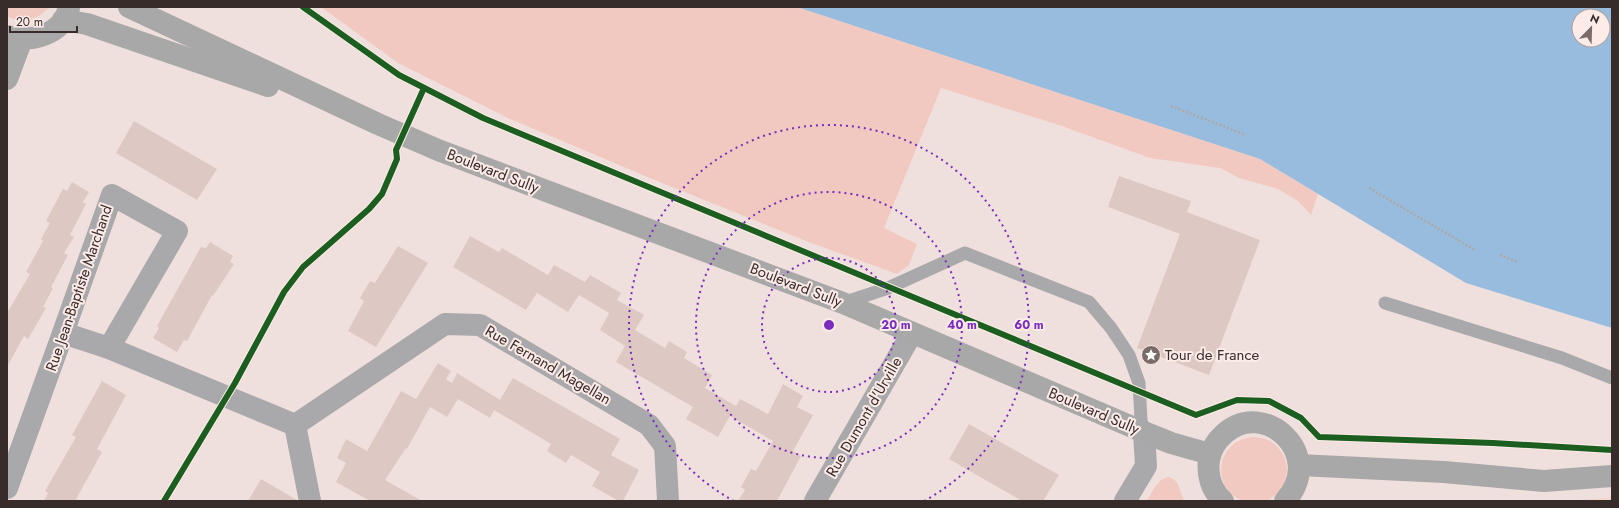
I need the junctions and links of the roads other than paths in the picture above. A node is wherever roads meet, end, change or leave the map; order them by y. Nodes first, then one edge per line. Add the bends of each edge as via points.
1 (129, 7) edge
2 (66, 14) edge
3 (14, 37) edge
4 (7, 79) edge
5 (378, 124) junction
6 (843, 302) junction
7 (1385, 303) dead end
8 (63, 333) junction
9 (912, 333) junction
10 (109, 348) junction
11 (1612, 378) edge
12 (295, 425) junction
13 (1144, 432) junction
14 (1210, 454) junction
15 (1299, 465) junction
16 (1612, 476) edge
17 (7, 488) edge
18 (310, 501) edge
19 (668, 501) edge
20 (815, 501) edge
21 (1126, 501) edge
22 (1223, 501) edge
23 (1285, 501) edge

1 - 5 main road, Boulevard Sully
2 - 3 main road via 50,32 36,38
2 - 5 main road, Boulevard Sully via 87,24
3 - 4 main road
5 - 6 main road, Boulevard Sully via 438,150
6 - 9 main road, Boulevard Sully
6 - 13 lane via 888,288 965,253 1089,302 1129,355 1139,383
7 - 11 lane via 1562,358
8 - 10 street
8 - 10 street, Rue Jean-Baptiste Marchand via 112,195 177,231
8 - 17 street, Rue Jean-Baptiste Marchand
9 - 13 main road, Boulevard Sully
9 - 20 street, Rue Dumont d'Urville
10 - 12 street
12 - 18 street
12 - 19 street, Rue Fernand Magellan via 445,324 480,325 649,425 665,446
13 - 14 main road, Boulevard Sully
13 - 21 street via 1146,466
14 - 15 main road via 1217,440 1229,429 1244,423 1259,423 1274,427 1287,437 1296,450
14 - 22 main road via 1210,483
15 - 16 main road via 1444,472 1544,481
15 - 23 main road via 1298,480

